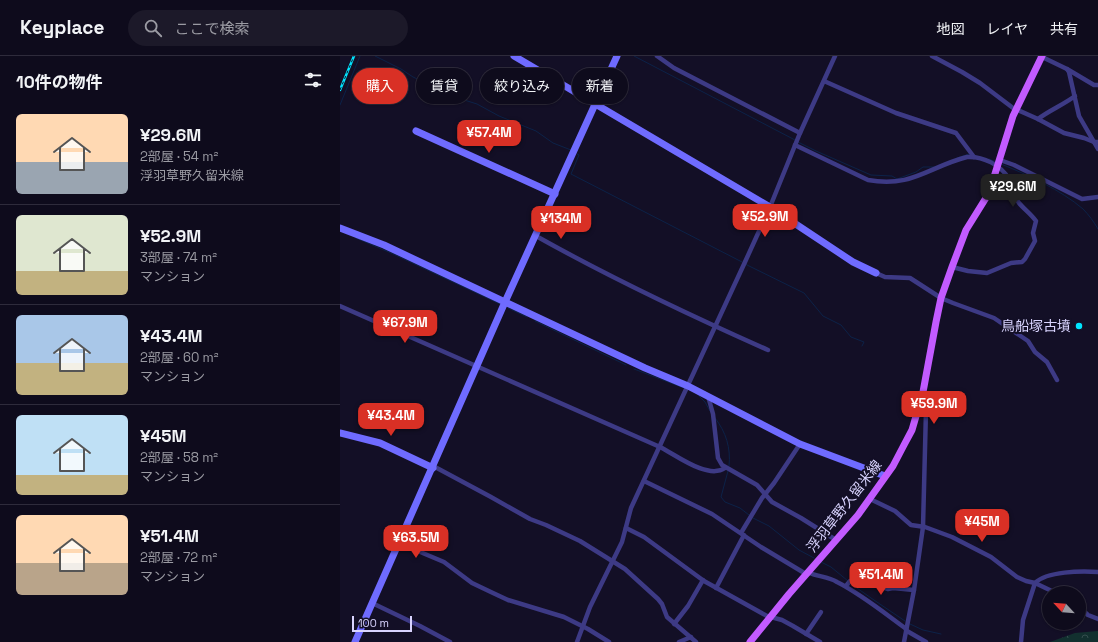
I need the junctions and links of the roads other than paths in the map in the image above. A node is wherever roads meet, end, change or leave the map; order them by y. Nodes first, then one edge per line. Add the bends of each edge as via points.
1 (514, 56) edge
2 (617, 56) edge
3 (657, 56) edge
4 (835, 56) edge
5 (932, 56) edge
6 (1041, 56) edge
7 (612, 68) edge
8 (1067, 69) junction
9 (824, 81) junction
10 (1098, 85) edge
11 (572, 89) edge
12 (1074, 96) junction
13 (596, 104) edge
14 (598, 104) edge
15 (1016, 109) junction
16 (1038, 119) junction
17 (416, 131) dead end
18 (800, 133) junction
19 (1096, 142) edge
20 (795, 145) junction
21 (1098, 149) edge
22 (974, 157) junction
23 (999, 162) junction
24 (555, 194) junction
25 (1098, 197) edge
26 (770, 207) junction
27 (340, 228) edge
28 (536, 236) junction
29 (952, 267) junction
30 (876, 273) joint
31 (942, 298) junction
32 (505, 302) junction
33 (340, 306) edge
34 (716, 327) junction
35 (768, 350) dead end
36 (477, 367) junction
37 (1057, 380) dead end
38 (687, 388) junction
39 (923, 392) junction
40 (707, 395) junction
41 (340, 433) edge
42 (800, 444) junction
43 (660, 447) junction
44 (433, 468) junction
45 (728, 469) junction
46 (885, 476) junction
47 (644, 481) junction
48 (765, 495) junction
49 (870, 499) junction
50 (922, 526) junction
51 (626, 528) junction
52 (743, 534) junction
53 (836, 540) junction
54 (399, 543) junction
55 (613, 561) junction
56 (1098, 572) edge
57 (807, 573) junction
58 (703, 580) junction
59 (848, 583) junction
60 (1035, 583) junction
61 (1042, 586) edge
62 (716, 588) junction
63 (914, 590) junction
64 (372, 603) junction
65 (821, 612) dead end
66 (1086, 613) edge
67 (771, 617) junction
68 (1098, 619) edge
69 (674, 624) junction
70 (582, 626) junction
71 (907, 631) junction
72 (806, 634) junction
73 (691, 637) junction
74 (812, 640) edge
75 (355, 642) edge
76 (450, 642) edge
77 (576, 642) edge
78 (609, 642) edge
79 (679, 642) edge
80 (696, 642) edge
81 (750, 642) edge
82 (820, 642) edge
83 (904, 642) edge
84 (926, 642) edge
85 (1021, 642) edge

1 - 11 street
2 - 7 street
3 - 18 street via 674,68
4 - 9 street
5 - 15 street via 962,72
6 - 8 street
6 - 15 main road, 浮羽草野久留米線
8 - 10 street via 1094,86
8 - 12 street
9 - 18 street
9 - 22 street via 896,112 956,133
12 - 16 street
12 - 19 street via 1079,116
13 - 24 street
14 - 26 street
15 - 16 street
15 - 23 main road, 浮羽草野久留米線
16 - 19 street via 1064,133
17 - 24 street
18 - 20 street
19 - 21 street
20 - 22 street via 868,180 880,183 907,180 960,159
20 - 26 street
22 - 23 street
23 - 25 street via 1014,165 1082,199
23 - 29 main road, 浮羽草野久留米線 via 989,193 966,230
23 - 29 street via 1019,202 1036,221 1033,233 1035,241 1022,262 1011,263 987,274
24 - 28 street
26 - 30 street via 853,262
26 - 34 street
27 - 32 street via 384,245
28 - 32 street
28 - 34 street via 577,259
29 - 31 main road, 浮羽草野久留米線
30 - 31 street via 885,277 910,278
31 - 37 street via 994,318 1028,341 1035,352 1047,362
31 - 39 main road, 浮羽草野久留米線
32 - 36 street
32 - 38 street
33 - 36 street
34 - 35 street
34 - 38 street
36 - 43 street
36 - 44 street
38 - 40 street
38 - 43 street
39 - 46 main road, 浮羽草野久留米線 via 912,430
39 - 50 street via 926,410
40 - 42 street
40 - 45 street via 713,414 718,458
41 - 44 street via 380,443
42 - 46 street
42 - 48 street
43 - 45 street via 700,469
43 - 47 street
44 - 54 street
44 - 55 street via 530,519 580,541
45 - 48 street via 757,485
46 - 49 main road, 浮羽草野久留米線
47 - 51 street via 631,508
47 - 52 street via 706,510
48 - 52 street
48 - 53 street via 772,502
49 - 50 street via 895,511 911,525
49 - 53 main road, 浮羽草野久留米線
50 - 60 street via 973,547 991,557 1016,577
50 - 63 street
51 - 55 street
51 - 58 street via 644,537
52 - 57 street
52 - 62 street
53 - 57 main road, 浮羽草野久留米線
54 - 64 street
54 - 70 street via 444,562 493,594 564,617
55 - 69 street via 658,599 667,617
55 - 70 street
56 - 60 street via 1078,571 1049,576
57 - 59 street
57 - 67 main road, 浮羽草野久留米線
58 - 62 street
58 - 69 street
59 - 63 street via 867,582 888,589
59 - 71 street
60 - 61 street
60 - 85 street via 1023,620
62 - 67 street
63 - 71 street
64 - 75 street
64 - 76 street
65 - 72 street
66 - 68 street
67 - 72 street via 782,620
67 - 81 main road, 浮羽草野久留米線
69 - 73 street
70 - 77 street
70 - 78 street
71 - 83 street
71 - 84 street
72 - 74 street
73 - 79 street
73 - 80 street
74 - 82 street

